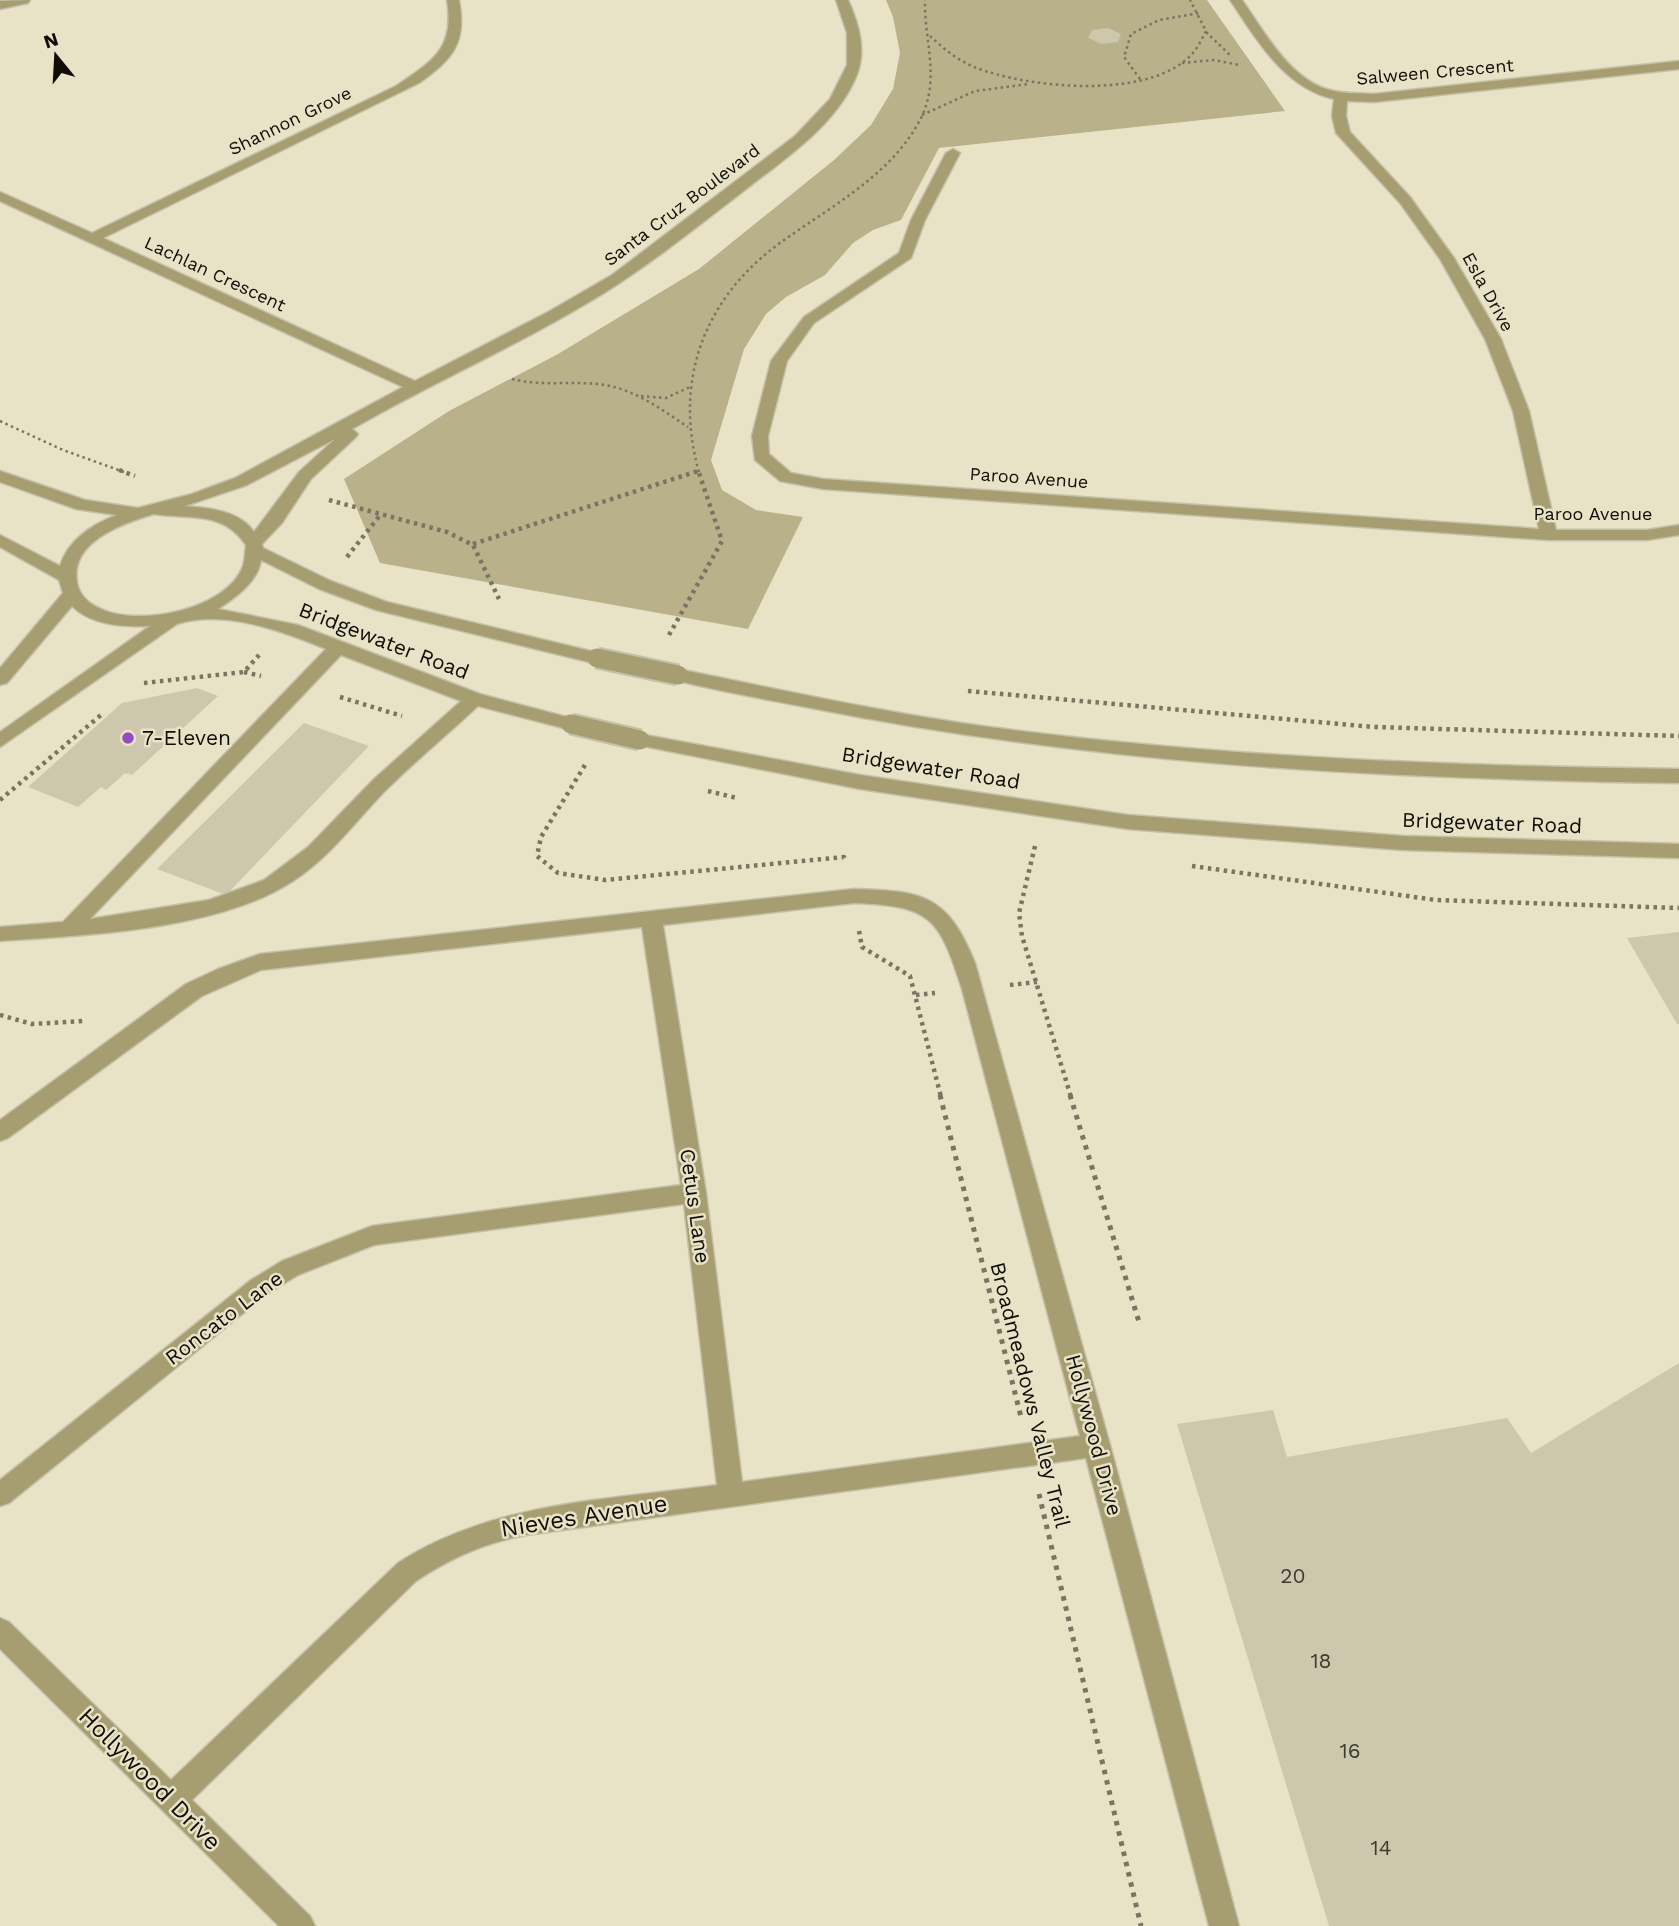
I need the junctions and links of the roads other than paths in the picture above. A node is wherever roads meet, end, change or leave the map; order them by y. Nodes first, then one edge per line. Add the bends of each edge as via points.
1 (24, 0) edge
2 (453, 0) edge
3 (842, 0) edge
4 (1236, 0) edge
5 (0, 5) edge
6 (1679, 65) edge
7 (1341, 97) junction
8 (953, 153) dead end
9 (0, 196) edge
10 (92, 238) junction
11 (415, 387) junction
12 (369, 415) junction
13 (0, 477) edge
14 (157, 510) junction
15 (138, 513) junction
16 (1679, 530) edge
17 (1549, 535) junction
18 (0, 540) edge
19 (257, 547) junction
20 (65, 576) junction
21 (71, 595) junction
22 (196, 613) junction
23 (171, 620) junction
24 (339, 646) junction
25 (0, 679) edge
26 (474, 699) junction
27 (0, 741) edge
28 (1679, 776) edge
29 (1679, 851) edge
30 (651, 917) junction
31 (68, 929) junction
32 (0, 934) edge
33 (0, 1132) edge
34 (694, 1193) junction
35 (1097, 1445) junction
36 (0, 1494) edge
37 (731, 1495) junction
38 (0, 1631) edge
39 (172, 1800) junction
40 (300, 1926) edge
41 (1224, 1926) edge

1 - 5 street
2 - 10 street, Shannon Grove via 459,22 452,46 432,68 401,89
3 - 11 street, Santa Cruz Boulevard via 852,22 857,52 847,83 824,117 657,252 564,310
4 - 7 street, Salween Crescent via 1295,75 1311,88
6 - 7 street, Salween Crescent via 1374,98
7 - 17 street, Esla Drive via 1343,133 1405,200 1447,258 1493,339 1521,411
8 - 17 street, Paroo Avenue via 918,220 906,255 809,320 779,361 760,436 761,456 786,477 824,484
9 - 10 street, Lachlan Crescent
10 - 11 street, Lachlan Crescent
11 - 12 street, Santa Cruz Boulevard
12 - 14 street, Santa Cruz Boulevard via 214,492
12 - 19 street, Santa Cruz Boulevard via 305,476
13 - 15 street via 82,505
14 - 15 street
14 - 19 street via 190,508 220,513 243,525
15 - 20 street via 86,539 71,557
16 - 17 street, Paroo Avenue via 1647,535
18 - 20 street
19 - 22 street via 254,569 242,586
19 - 28 street, Bridgewater Road, bridge via 325,585 382,606 678,675 987,732 1264,762 1483,774
20 - 21 street
21 - 23 street via 87,610 111,619
21 - 25 street
22 - 23 street
22 - 24 street, Bridgewater Road via 246,618
23 - 27 street
24 - 26 street, Bridgewater Road
24 - 31 street
26 - 29 street, Bridgewater Road, bridge via 640,740 860,782 1128,821 1403,843
26 - 31 street via 380,785 314,854 272,884 214,904
30 - 33 street, Hollywood Drive via 260,962 194,990
30 - 34 street, Cetus Lane
30 - 35 street, Hollywood Drive via 854,896 909,899 926,905 947,924 959,945
31 - 32 street
34 - 36 street, Roncato Lane via 372,1236 301,1264 259,1287
34 - 37 street, Cetus Lane
35 - 37 street, Nieves Avenue
35 - 41 street, Hollywood Drive
37 - 39 street, Nieves Avenue via 526,1522 445,1546 407,1572
38 - 39 street, Hollywood Drive
39 - 40 street, Hollywood Drive

